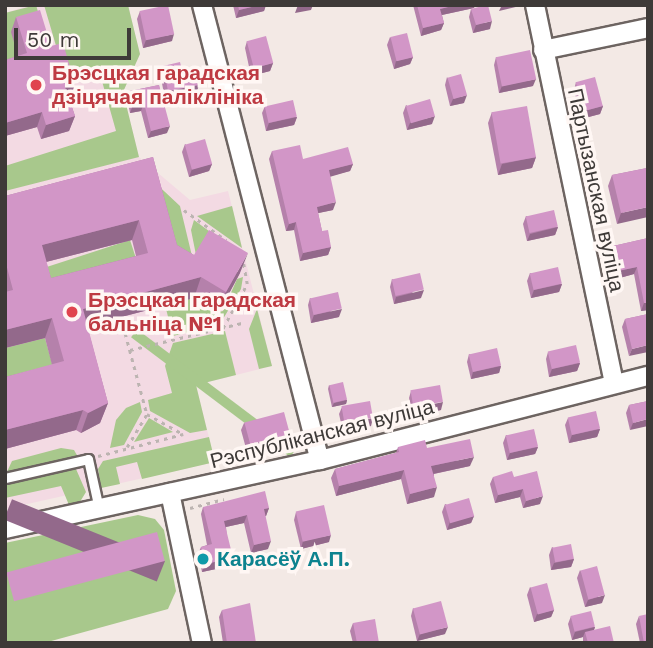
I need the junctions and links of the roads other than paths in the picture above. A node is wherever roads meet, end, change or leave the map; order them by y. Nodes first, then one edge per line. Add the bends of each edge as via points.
1 (202, 5) edge
2 (535, 5) edge
3 (648, 28) edge
4 (542, 50) junction
5 (648, 376) edge
6 (614, 384) junction
7 (320, 460) junction
8 (5, 478) edge
9 (170, 493) junction
10 (99, 509) junction
11 (5, 529) edge
12 (202, 643) edge

1 - 7 street
2 - 4 street, Партызанская вуліца
3 - 4 street
4 - 6 street, Партызанская вуліца
5 - 6 street, Рэспубліканская вуліца
6 - 7 street, Рэспубліканская вуліца
7 - 9 street, Рэспубліканская вуліца
8 - 10 lane via 88,459
9 - 10 street, Рэспубліканская вуліца
9 - 12 street
10 - 11 street, Рэспубліканская вуліца

